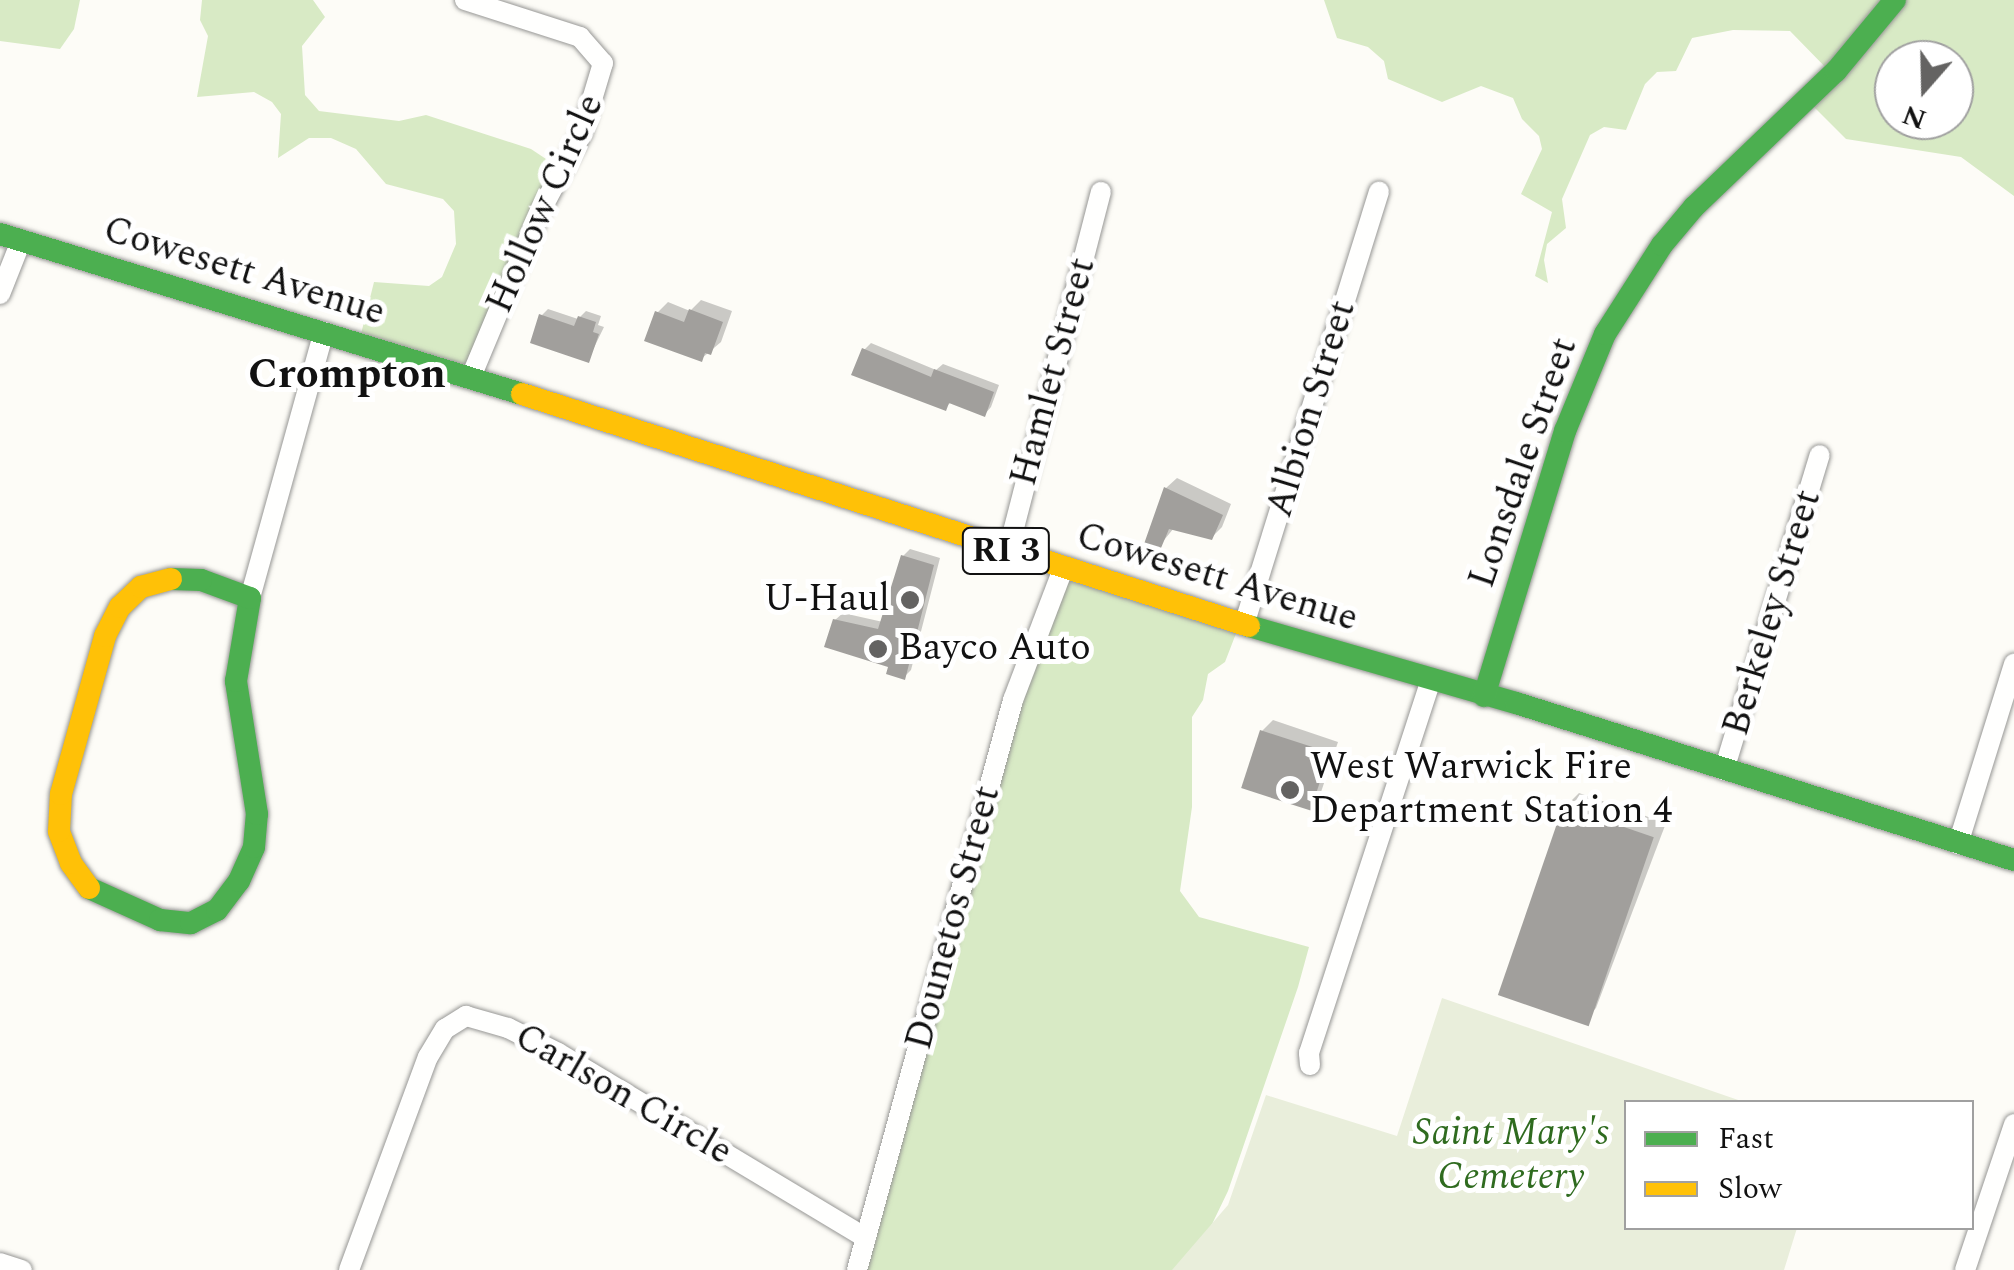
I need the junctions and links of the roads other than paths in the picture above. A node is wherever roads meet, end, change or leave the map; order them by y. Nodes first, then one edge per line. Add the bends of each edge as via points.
1 (465, 0) edge
2 (1895, 0) edge
3 (1101, 192) dead end
4 (1379, 192) dead end
5 (10, 238) edge
6 (0, 294) edge
7 (324, 332) junction
8 (470, 378) junction
9 (1820, 455) dead end
10 (1008, 551) junction
11 (1063, 569) junction
12 (250, 598) junction
13 (1244, 626) junction
14 (2014, 664) edge
15 (1431, 679) junction
16 (1484, 696) junction
17 (1724, 770) junction
18 (1958, 844) junction
19 (2014, 860) edge
20 (1310, 1064) dead end
21 (2014, 1124) edge
22 (866, 1238) junction
23 (0, 1263) edge
24 (22, 1270) edge
25 (349, 1270) edge
26 (857, 1270) edge
27 (1964, 1270) edge

1 - 8 street, Hollow Circle via 580,37 604,63 582,133 540,212
2 - 16 main road, Lonsdale Street via 1836,72 1694,207 1604,334 1564,431
3 - 10 street, Hamlet Street
4 - 13 street, Albion Street
5 - 6 street
5 - 7 main road, Cowesett Avenue / RI 3
7 - 8 main road, Cowesett Avenue / RI 3
7 - 12 street
8 - 10 main road, Cowesett Avenue / RI 3
9 - 17 street, Berkeley Street
10 - 11 main road, Cowesett Avenue / RI 3
11 - 13 main road, Cowesett Avenue / RI 3
11 - 22 street, Dounetos Street via 1013,700
12 - 12 main road via 236,681 256,814 254,847 217,910 192,923 160,920 87,887 59,831 61,794 85,696 112,622 141,587 201,580
13 - 15 main road, Cowesett Avenue / RI 3
14 - 18 street
15 - 16 main road, Cowesett Avenue / RI 3
15 - 20 street
16 - 17 main road, Cowesett Avenue / RI 3
17 - 18 main road, Cowesett Avenue / RI 3
18 - 19 main road, Cowesett Avenue / RI 3
21 - 27 street
22 - 25 street, Carlson Circle via 558,1053 466,1016 445,1029 428,1057
22 - 26 street, Dounetos Street
23 - 24 street

